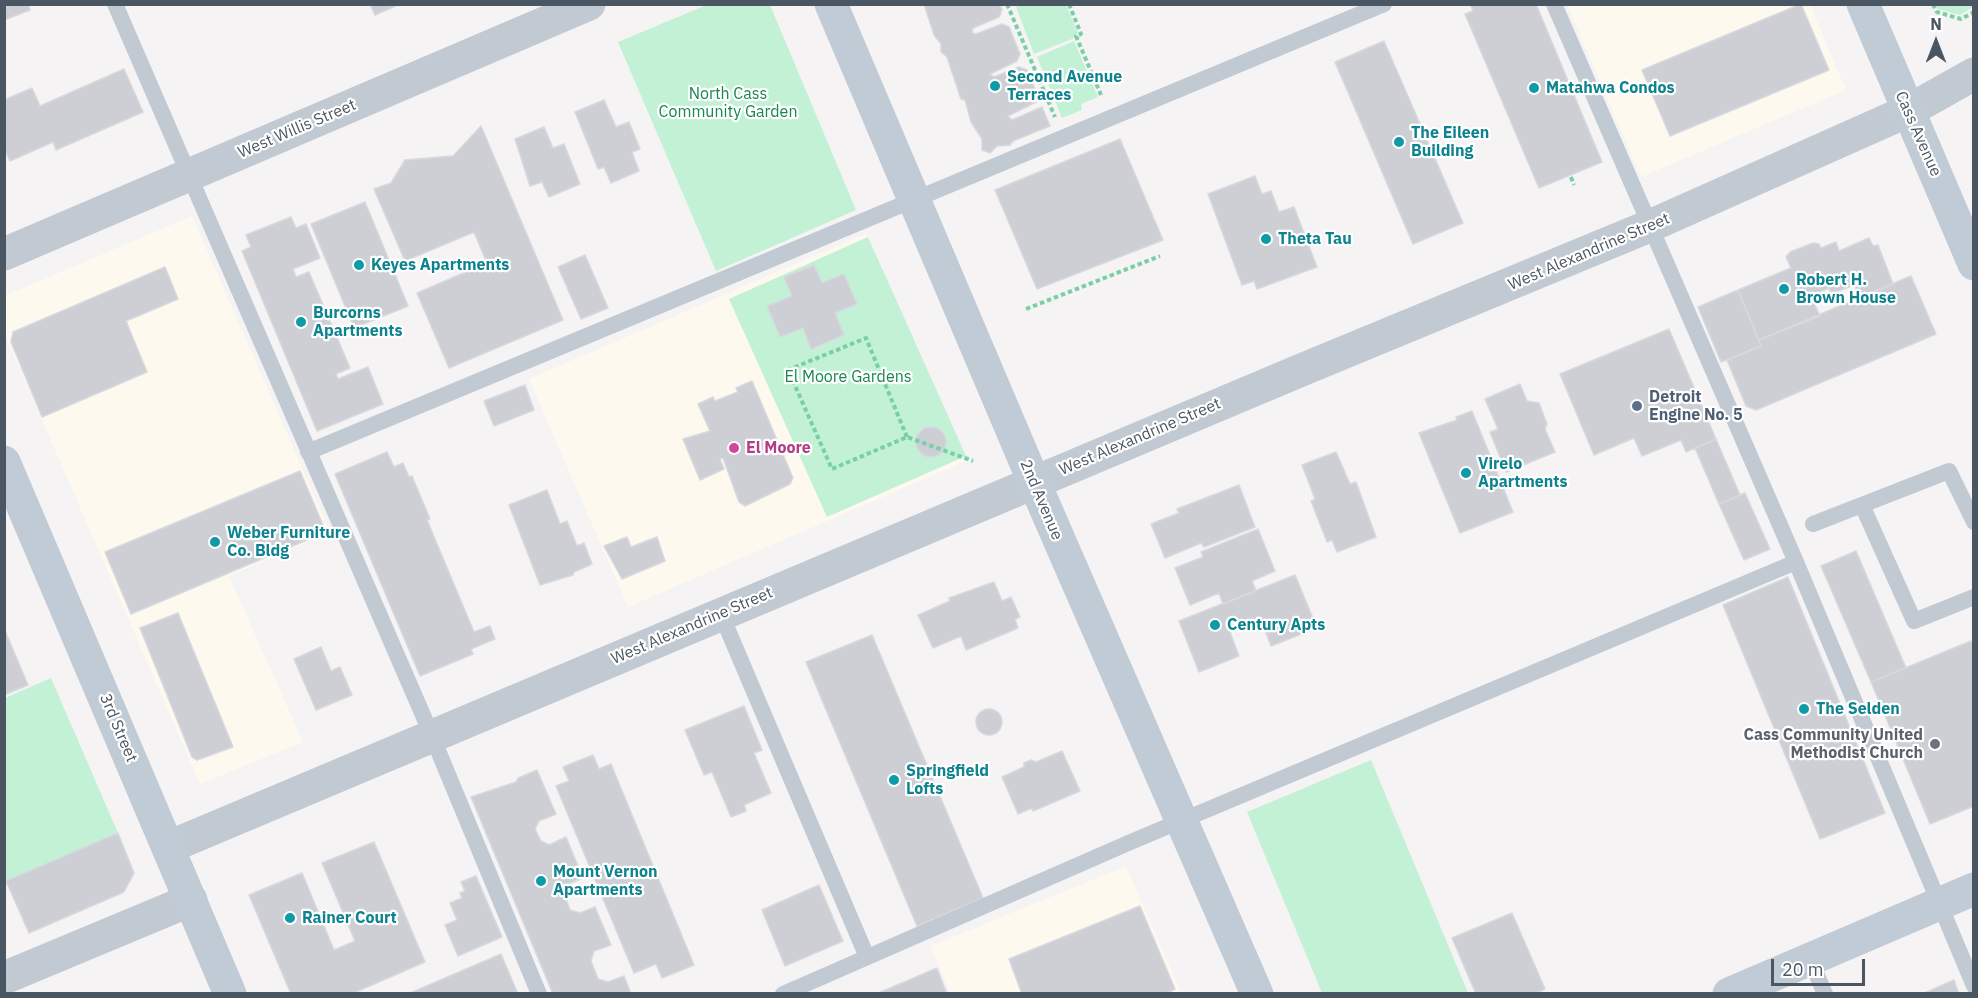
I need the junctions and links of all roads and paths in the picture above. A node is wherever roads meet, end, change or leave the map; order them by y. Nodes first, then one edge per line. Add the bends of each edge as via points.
1 (115, 4) edge
2 (589, 4) edge
3 (831, 4) edge
4 (1069, 4) edge
5 (1384, 4) edge
6 (1554, 4) edge
7 (1863, 4) edge
8 (1933, 4) edge
9 (1008, 5) edge
10 (1974, 12) edge
11 (1974, 74) edge
12 (1908, 111) junction
13 (1111, 119) junction
14 (1059, 126) dead end
15 (187, 176) junction
16 (1571, 177) dead end
17 (1574, 185) dead end
18 (915, 201) junction
19 (1652, 225) junction
20 (4, 254) edge
21 (1160, 256) dead end
22 (1974, 264) edge
23 (1026, 309) dead end
24 (907, 437) junction
25 (308, 452) junction
26 (973, 461) dead end
27 (4, 462) edge
28 (1034, 482) junction
29 (1862, 505) junction
30 (1974, 522) edge
31 (1814, 524) dead end
32 (1796, 562) junction
33 (1974, 597) edge
34 (721, 614) junction
35 (432, 736) junction
36 (1180, 822) junction
37 (169, 847) junction
38 (1974, 889) edge
39 (191, 900) junction
40 (1939, 904) junction
41 (867, 957) junction
42 (1810, 959) junction
43 (7, 981) edge
44 (1974, 986) edge
45 (230, 993) edge
46 (539, 993) edge
47 (783, 993) edge
48 (1257, 993) edge
49 (1729, 993) edge
50 (1825, 993) edge

1 - 15 lane
2 - 15 street, West Willis Street
3 - 18 street, 2nd Avenue
4 - 13 path via 1081,34 1076,36
5 - 13 lane
6 - 19 lane
7 - 12 street, Cass Avenue
8 - 10 path via 1937,12 1961,19
9 - 14 path
11 - 12 street, West Alexandrine Street
12 - 19 street, West Alexandrine Street
12 - 22 street, Cass Avenue
13 - 18 lane
15 - 20 street, West Willis Street
15 - 25 lane
16 - 17 path
18 - 25 lane
18 - 28 street, 2nd Avenue
19 - 28 street, West Alexandrine Street
19 - 32 lane
21 - 23 path
24 - 24 path via 832,469 788,370 866,338
24 - 26 path
25 - 35 lane
27 - 37 street, 3rd Street
28 - 34 street, West Alexandrine Street
28 - 36 street, 2nd Avenue
29 - 30 lane via 1949,471
29 - 31 lane
29 - 33 lane via 1914,621
32 - 36 lane
32 - 40 lane
34 - 35 street, West Alexandrine Street
34 - 41 lane
35 - 37 street, West Alexandrine Street
35 - 46 lane
36 - 41 lane
36 - 48 street, 2nd Avenue
37 - 39 street, 3rd Street
38 - 40 street
39 - 43 street
39 - 45 street, 3rd Street
40 - 42 street
40 - 44 lane
41 - 47 lane
42 - 49 street
42 - 50 lane

